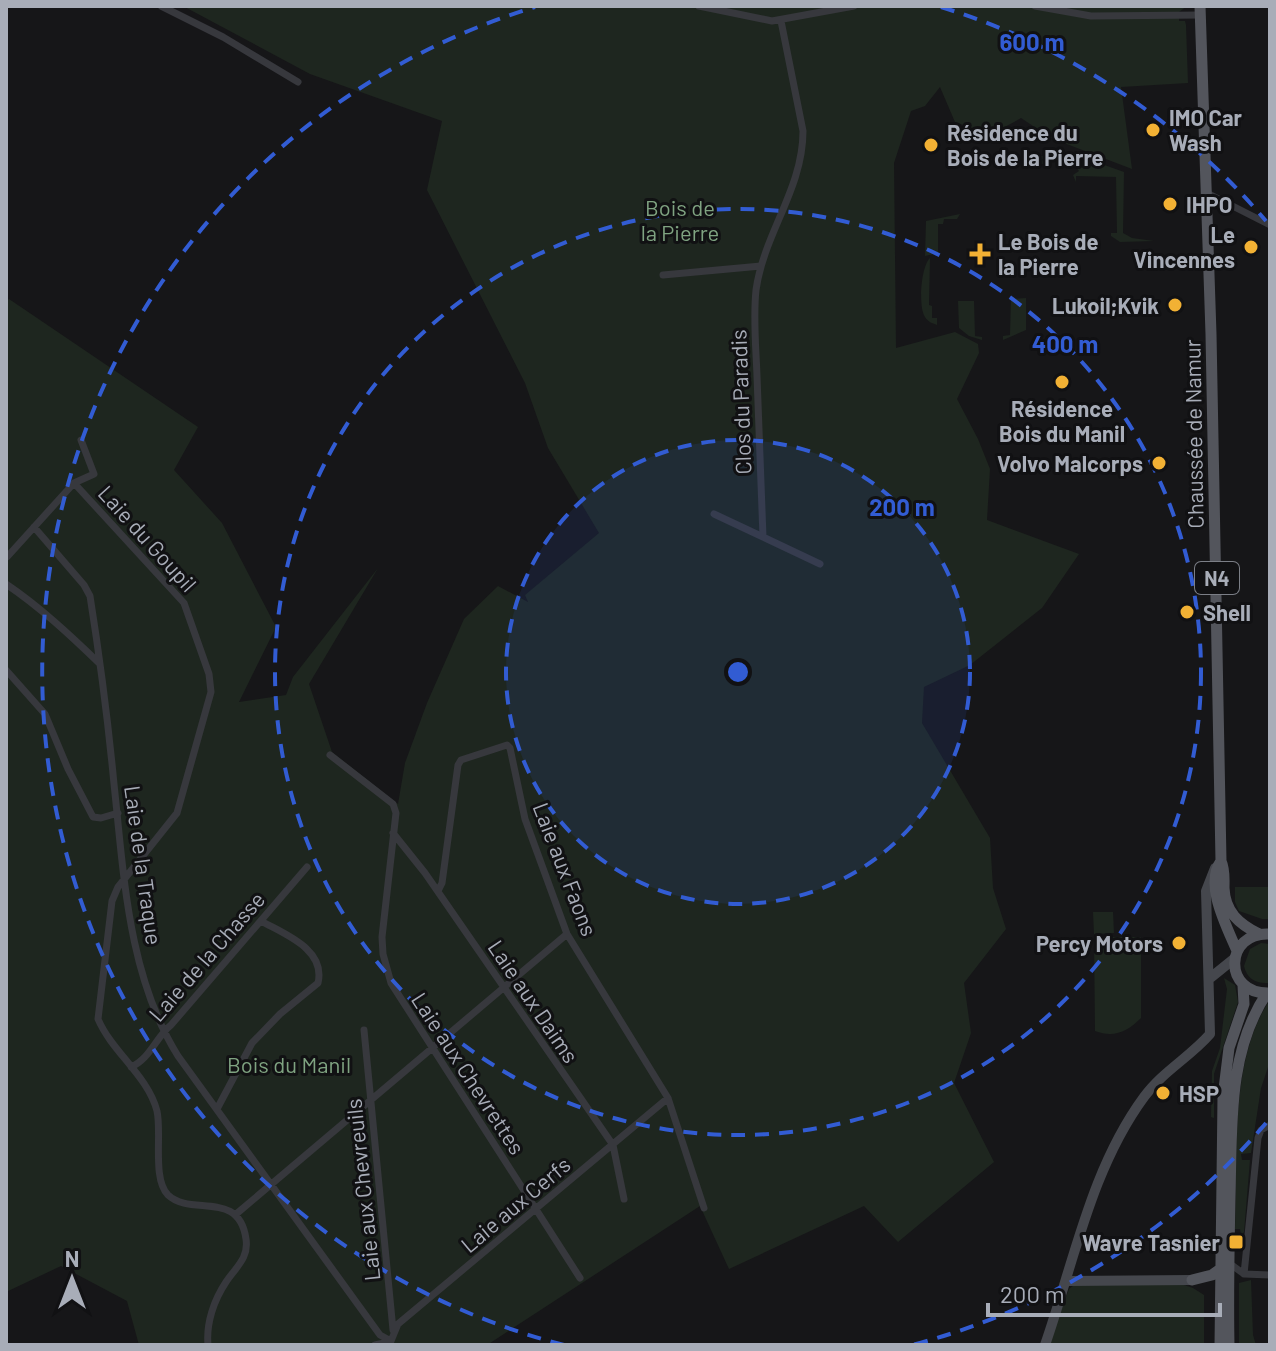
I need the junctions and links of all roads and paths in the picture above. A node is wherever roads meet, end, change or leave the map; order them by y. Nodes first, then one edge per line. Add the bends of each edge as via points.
1 (161, 6) edge
2 (699, 6) edge
3 (854, 6) edge
4 (1035, 6) edge
5 (1200, 10) edge
6 (781, 21) junction
7 (298, 82) dead end
8 (1207, 193) junction
9 (1270, 225) edge
10 (761, 266) junction
11 (663, 275) dead end
12 (81, 440) dead end
13 (74, 483) junction
14 (714, 514) dead end
15 (34, 527) junction
16 (763, 537) junction
17 (7, 557) edge
18 (820, 564) dead end
19 (6, 584) edge
20 (99, 663) junction
21 (6, 670) edge
22 (330, 755) dead end
23 (118, 813) junction
24 (393, 833) junction
25 (1218, 865) junction
26 (307, 867) dead end
27 (124, 882) junction
28 (438, 891) junction
29 (261, 921) junction
30 (567, 934) junction
31 (1265, 934) edge
32 (1236, 954) junction
33 (1209, 979) junction
34 (1241, 982) junction
35 (504, 989) junction
36 (1268, 993) edge
37 (364, 1030) dead end
38 (163, 1031) junction
39 (431, 1049) junction
40 (131, 1067) junction
41 (668, 1098) junction
42 (371, 1100) junction
43 (217, 1109) junction
44 (1270, 1125) edge
45 (613, 1145) junction
46 (272, 1185) junction
47 (624, 1199) dead end
48 (704, 1208) dead end
49 (537, 1209) junction
50 (235, 1215) junction
51 (1224, 1266) junction
52 (1244, 1274) junction
53 (1270, 1275) edge
54 (580, 1278) dead end
55 (1192, 1280) junction
56 (1067, 1281) junction
57 (1224, 1288) junction
58 (392, 1343) edge
59 (208, 1345) edge
60 (375, 1345) edge
61 (1045, 1345) edge
62 (1220, 1345) edge
63 (1229, 1345) edge

1 - 7 street
2 - 6 street
3 - 6 street
4 - 5 street via 1091,16
5 - 8 main road, Chaussée de Namur / N4
6 - 10 street, Clos du Paradis via 803,145 793,189
8 - 9 street
8 - 25 main road, Chaussée de Namur / N4
10 - 11 street
10 - 16 street, Clos du Paradis via 755,310
12 - 13 street via 94,474
13 - 15 street
13 - 27 street, Laie du Goupil via 184,603 209,674 211,692 177,813
14 - 16 street
15 - 17 street
15 - 20 street, Laie de la Traque via 90,596
16 - 18 street
19 - 20 street via 65,628
20 - 23 street, Laie de la Traque
21 - 23 street via 45,714 93,817
22 - 24 street via 393,804
23 - 27 street, Laie de la Traque
24 - 28 street, Laie aux Daims
24 - 39 street, Laie aux Chevrettes via 382,937 385,966
25 - 31 main road, Chaussée de Namur / N4 via 1224,868 1231,913 1241,924
25 - 32 main road, Chaussée de Namur / N4 via 1218,900
25 - 33 street via 1206,891
26 - 29 street, Laie de la Chasse
27 - 38 street, Laie de la Traque via 138,956
27 - 40 street via 112,901 98,1019
28 - 30 street, Laie aux Faons via 458,765 507,745 525,819
28 - 35 street, Laie aux Daims
29 - 38 street, Laie de la Chasse
29 - 43 street via 303,945 315,959 320,977 252,1043
30 - 35 street
30 - 41 street, Laie aux Faons
31 - 32 main road, Chaussée de Namur / N4 via 1249,937
32 - 33 street
32 - 34 main road, Chaussée de Namur / N4
33 - 34 street via 1220,976
33 - 56 street via 1210,1034 1146,1093 1128,1119 1091,1199
34 - 36 main road, Chaussée de Namur / N4 via 1257,993
34 - 51 main road, Chaussée de Namur / N4 via 1244,1004 1224,1080
35 - 39 street
35 - 45 street, Laie aux Daims
36 - 51 main road, Chaussée de Namur / N4 via 1246,1036 1236,1074
37 - 42 street, Laie aux Chevreuils
38 - 40 street, Laie de la Chasse
38 - 43 street, Laie de la Traque
39 - 42 street
39 - 49 street, Laie aux Chevrettes
40 - 50 street via 156,1107 165,1191 179,1201 213,1205
41 - 45 street, Laie aux Cerfs
41 - 48 street, Laie aux Faons
42 - 46 street
42 - 58 street, Laie aux Chevreuils
43 - 46 street, Laie de la Traque
44 - 52 street via 1258,1138
45 - 47 street, Laie aux Daims
45 - 49 street, Laie aux Cerfs
46 - 50 street
46 - 58 street, Laie de la Traque via 380,1335
49 - 54 street, Laie aux Chevrettes
49 - 58 street, Laie aux Cerfs via 398,1324
50 - 59 street via 245,1232 246,1251 213,1310
51 - 52 street
51 - 55 main road
51 - 57 main road, Chaussée de Namur / N4
52 - 53 street
52 - 57 street
55 - 56 street
55 - 57 main road
56 - 61 street
57 - 62 main road, Chaussée de Namur / N4
57 - 63 main road, Chaussée de Namur / N4
58 - 60 street

